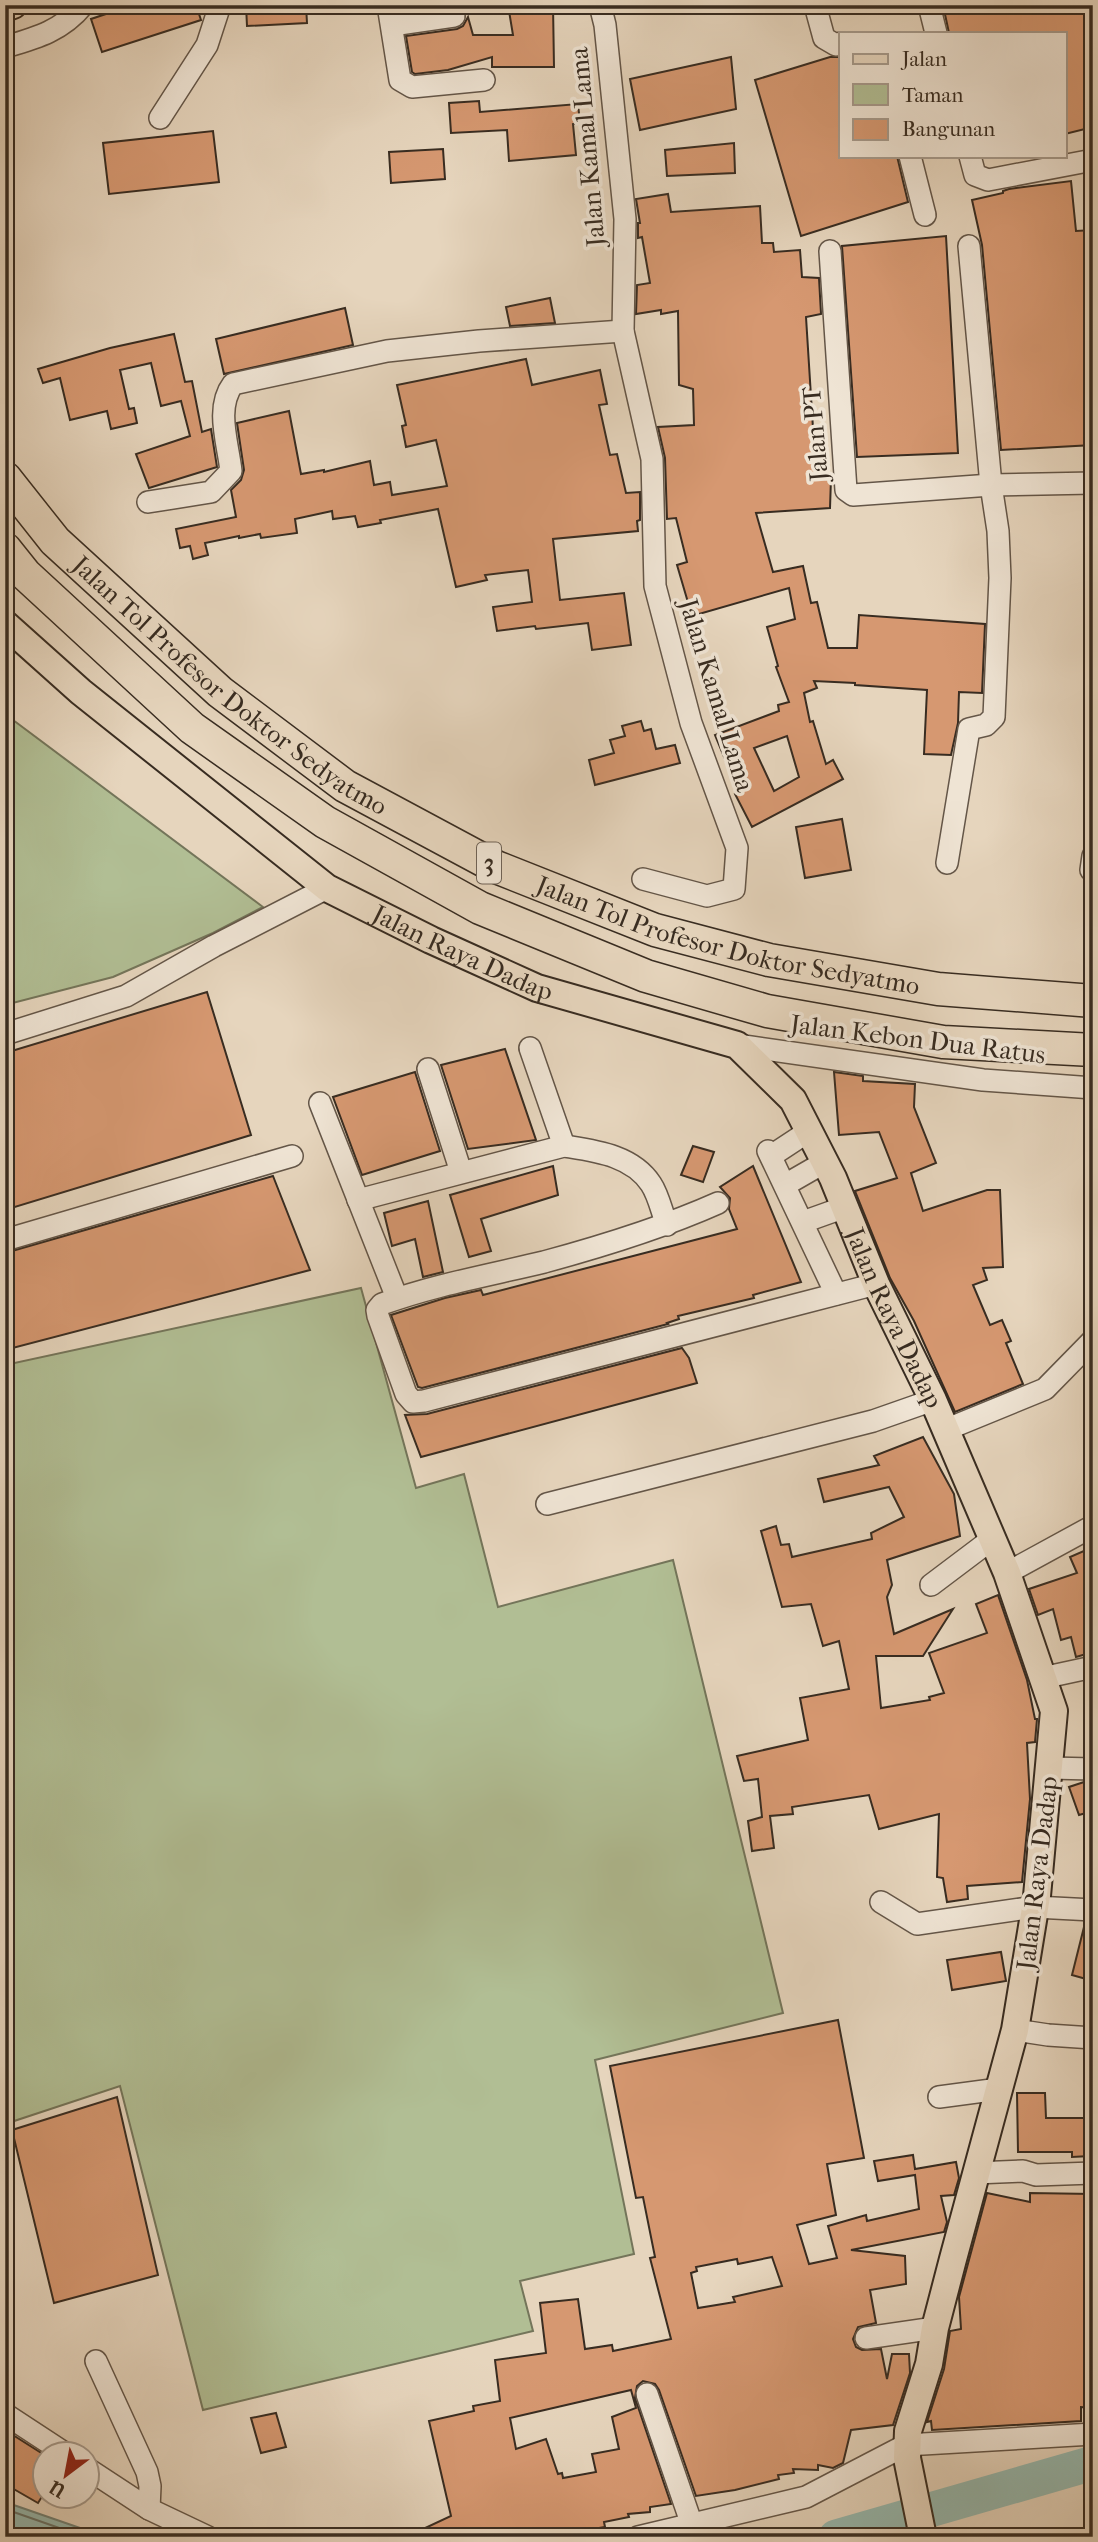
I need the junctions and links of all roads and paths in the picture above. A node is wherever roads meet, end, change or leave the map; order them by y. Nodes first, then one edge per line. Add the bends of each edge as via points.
1 (13, 5) edge
2 (83, 5) edge
3 (220, 5) edge
4 (600, 5) edge
5 (815, 5) edge
6 (929, 5) edge
7 (5, 8) edge
8 (390, 15) edge
9 (454, 16) dead end
10 (936, 32) edge
11 (839, 44) edge
12 (5, 47) edge
13 (484, 80) dead end
14 (160, 118) dead end
15 (911, 158) edge
16 (971, 158) edge
17 (1093, 160) edge
18 (925, 215) dead end
19 (970, 246) dead end
20 (830, 251) dead end
21 (623, 331) junction
22 (5, 478) edge
23 (1093, 482) edge
24 (991, 485) junction
25 (148, 502) dead end
26 (5, 549) edge
27 (5, 624) edge
28 (947, 863) dead end
29 (643, 879) dead end
30 (327, 887) junction
31 (1093, 1001) edge
32 (5, 1034) edge
33 (737, 1045) junction
34 (530, 1048) dead end
35 (1093, 1049) edge
36 (428, 1069) dead end
37 (1093, 1088) edge
38 (320, 1103) dead end
39 (809, 1131) junction
40 (564, 1146) junction
41 (292, 1156) dead end
42 (825, 1162) junction
43 (461, 1172) junction
44 (785, 1185) junction
45 (358, 1200) junction
46 (718, 1203) dead end
47 (845, 1206) junction
48 (803, 1222) junction
49 (667, 1226) junction
50 (5, 1240) edge
51 (876, 1283) junction
52 (836, 1294) junction
53 (397, 1298) junction
54 (1093, 1340) edge
55 (933, 1400) junction
56 (945, 1430) junction
57 (547, 1504) dead end
58 (1093, 1526) edge
59 (992, 1539) junction
60 (1007, 1573) junction
61 (931, 1586) dead end
62 (1093, 1667) edge
63 (1042, 1678) junction
64 (1050, 1768) junction
65 (1093, 1769) edge
66 (881, 1902) dead end
67 (1035, 1907) junction
68 (1093, 1910) edge
69 (1015, 2030) junction
70 (1093, 2038) edge
71 (999, 2089) junction
72 (939, 2097) dead end
73 (1093, 2173) edge
74 (974, 2178) junction
75 (935, 2328) junction
76 (866, 2338) dead end
77 (96, 2361) dead end
78 (647, 2394) dead end
79 (5, 2414) edge
80 (1093, 2434) edge
81 (44, 2440) edge
82 (906, 2451) junction
83 (102, 2478) edge
84 (149, 2509) junction
85 (692, 2525) junction
86 (208, 2537) edge
87 (638, 2537) edge
88 (923, 2537) edge

1 - 7 main road
2 - 12 street via 45,36
3 - 14 street via 207,46
4 - 21 street, Jalan Kamal Lama via 625,219
5 - 11 street via 824,38
6 - 10 street
8 - 9 street
8 - 13 street via 400,80 405,85
15 - 18 street
16 - 17 street via 975,175 988,180
19 - 24 street
20 - 24 street, Jalan PT via 846,490 853,495
21 - 25 street via 387,351 233,384 223,405 231,471 211,492
21 - 29 street, Jalan Kamal Lama via 652,459 655,586 691,723 737,848 734,889 707,896
22 - 31 highway, Jalan Tol Profesor Doktor Sedyatmo / 3 via 55,541 220,692 345,786 496,867 655,930 769,960 937,989
23 - 24 street, Jalan PT
24 - 28 street via 1000,578 994,717 986,725 969,729
26 - 35 highway, Jalan Tol Profesor Doktor Sedyatmo / 3 via 25,574 192,728 325,822 480,908 646,976 767,1010 943,1042
27 - 30 main road, Jalan Raya Dadap via 80,692
30 - 32 street via 126,996
30 - 33 main road, Jalan Raya Dadap via 537,988
33 - 37 street, Jalan Kebon Dua Ratus via 983,1080
33 - 39 main road, Jalan Raya Dadap via 793,1100
34 - 40 street
36 - 43 street
38 - 45 street
39 - 42 main road, Jalan Raya Dadap
39 - 44 street via 770,1154
40 - 43 street
40 - 49 street via 618,1157 640,1172 652,1185
41 - 50 street
42 - 44 street
42 - 47 main road, Jalan Raya Dadap
43 - 45 street
44 - 48 street
45 - 53 street
46 - 49 street
47 - 48 street
47 - 51 main road, Jalan Raya Dadap
48 - 52 street
49 - 53 street
51 - 52 street
51 - 55 main road, Jalan Raya Dadap
52 - 53 street via 413,1402 405,1394 377,1310
54 - 56 street via 1045,1389
55 - 56 main road, Jalan Raya Dadap
55 - 57 street via 873,1421
56 - 59 main road, Jalan Raya Dadap
58 - 60 street
59 - 60 main road, Jalan Raya Dadap
59 - 61 street
60 - 63 main road, Jalan Raya Dadap
62 - 63 street
63 - 64 main road, Jalan Raya Dadap via 1054,1711
64 - 65 street
64 - 67 main road, Jalan Raya Dadap
66 - 67 street via 917,1924
67 - 68 street
67 - 69 main road, Jalan Raya Dadap
69 - 70 street
69 - 71 main road, Jalan Raya Dadap
71 - 72 street
71 - 74 main road, Jalan Raya Dadap
73 - 74 street via 1036,2175 1023,2181
74 - 75 main road, Jalan Raya Dadap
75 - 76 street
75 - 82 main road, Jalan Raya Dadap
77 - 84 street via 147,2472
78 - 85 street
79 - 81 street
80 - 82 street
82 - 85 street via 806,2497
82 - 88 main road
83 - 84 street
84 - 86 street
85 - 87 street

